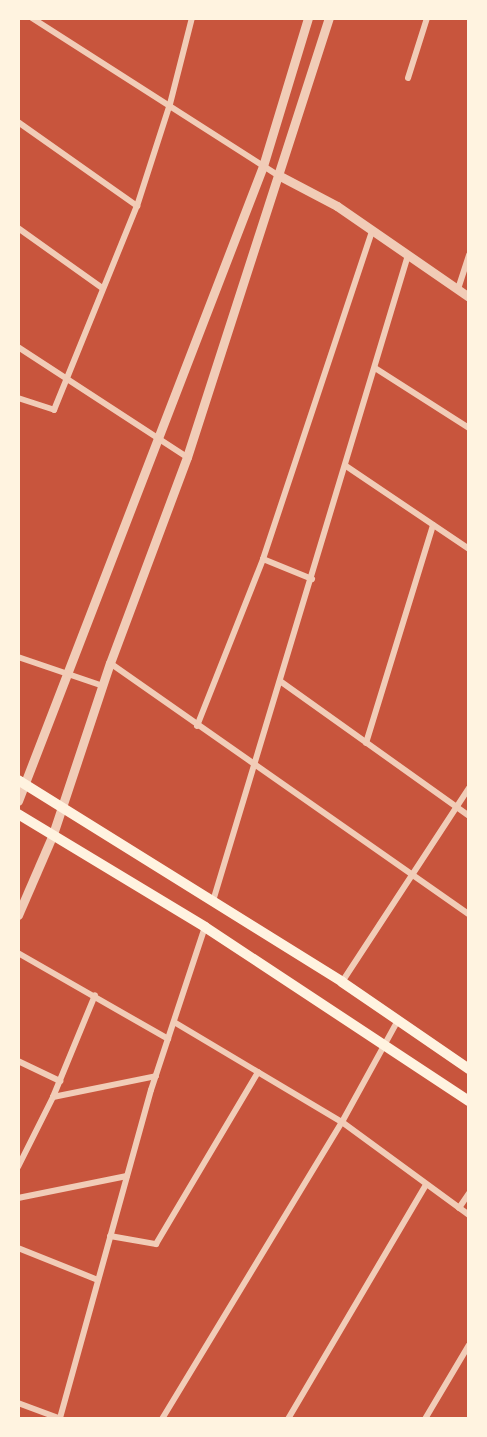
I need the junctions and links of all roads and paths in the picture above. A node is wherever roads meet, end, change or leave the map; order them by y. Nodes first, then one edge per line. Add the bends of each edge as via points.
1 (32, 18) edge
2 (192, 18) edge
3 (308, 18) edge
4 (329, 18) edge
5 (427, 18) edge
6 (408, 78) dead end
7 (170, 104) junction
8 (18, 122) edge
9 (263, 166) junction
10 (280, 176) junction
11 (137, 206) junction
12 (18, 228) edge
13 (372, 231) junction
14 (408, 255) junction
15 (469, 255) edge
16 (102, 288) junction
17 (458, 289) junction
18 (469, 297) edge
19 (18, 347) edge
20 (375, 368) junction
21 (66, 381) junction
22 (18, 398) edge
23 (469, 428) edge
24 (159, 440) junction
25 (187, 457) junction
26 (346, 466) junction
27 (433, 525) junction
28 (469, 549) edge
29 (263, 559) junction
30 (312, 579) junction
31 (18, 657) edge
32 (110, 663) junction
33 (69, 675) junction
34 (280, 681) junction
35 (103, 686) junction
36 (196, 726) junction
37 (366, 743) junction
38 (255, 767) junction
39 (22, 782) edge
40 (469, 788) edge
41 (18, 801) edge
42 (63, 807) junction
43 (456, 807) junction
44 (18, 814) edge
45 (469, 816) edge
46 (54, 834) junction
47 (410, 876) junction
48 (213, 901) junction
49 (469, 914) edge
50 (18, 915) edge
51 (205, 927) junction
52 (18, 953) edge
53 (342, 982) junction
54 (95, 995) junction
55 (398, 1020) junction
56 (174, 1022) junction
57 (168, 1039) junction
58 (385, 1043) junction
59 (18, 1061) edge
60 (469, 1069) edge
61 (258, 1072) junction
62 (156, 1076) junction
63 (60, 1081) junction
64 (53, 1097) junction
65 (469, 1101) edge
66 (342, 1122) junction
67 (18, 1167) edge
68 (127, 1176) junction
69 (426, 1185) junction
70 (469, 1193) edge
71 (18, 1198) edge
72 (459, 1208) junction
73 (469, 1215) edge
74 (110, 1236) junction
75 (18, 1248) edge
76 (98, 1280) junction
77 (469, 1345) edge
78 (18, 1402) edge
79 (61, 1419) edge
80 (162, 1419) edge
81 (288, 1419) edge
82 (424, 1419) edge

1 - 7 street
2 - 7 street
3 - 9 street
4 - 10 street
5 - 6 street
7 - 9 street
7 - 11 street
8 - 11 street
9 - 10 street
9 - 24 street
10 - 13 street via 337,206
10 - 25 street
11 - 16 street
12 - 16 street
13 - 14 street
13 - 29 street
14 - 17 street
14 - 20 street
15 - 17 street
16 - 21 street
17 - 18 street
19 - 21 street
20 - 23 street
20 - 26 street
21 - 22 street via 54,410
21 - 24 street
24 - 25 street
24 - 33 street
25 - 32 street
26 - 27 street
26 - 30 street
27 - 28 street
27 - 37 street
29 - 30 street
29 - 36 street
30 - 34 street
31 - 33 street
32 - 35 street
32 - 36 street
33 - 35 street
33 - 39 street
34 - 37 street
34 - 38 street
35 - 42 street
36 - 38 street
37 - 43 street
38 - 47 street
38 - 48 street
39 - 41 street
39 - 42 main road
40 - 43 street
42 - 46 street
42 - 48 main road
43 - 45 street
43 - 47 street
44 - 46 main road
46 - 50 street
46 - 51 main road
47 - 49 street
47 - 53 street
48 - 53 main road
51 - 56 street
51 - 58 main road
52 - 54 street
53 - 55 main road
54 - 57 street
54 - 63 street
55 - 58 street
55 - 60 main road
56 - 57 street
56 - 61 street
57 - 62 street
58 - 65 main road
58 - 66 street
59 - 63 street
61 - 66 street
61 - 74 street via 156,1244
62 - 64 street
62 - 68 street
63 - 64 street
64 - 67 street
66 - 69 street
66 - 80 street
68 - 71 street
68 - 74 street
69 - 72 street
69 - 81 street
70 - 72 street
72 - 73 street
74 - 76 street
75 - 76 street
76 - 79 street
77 - 82 street
78 - 79 street

